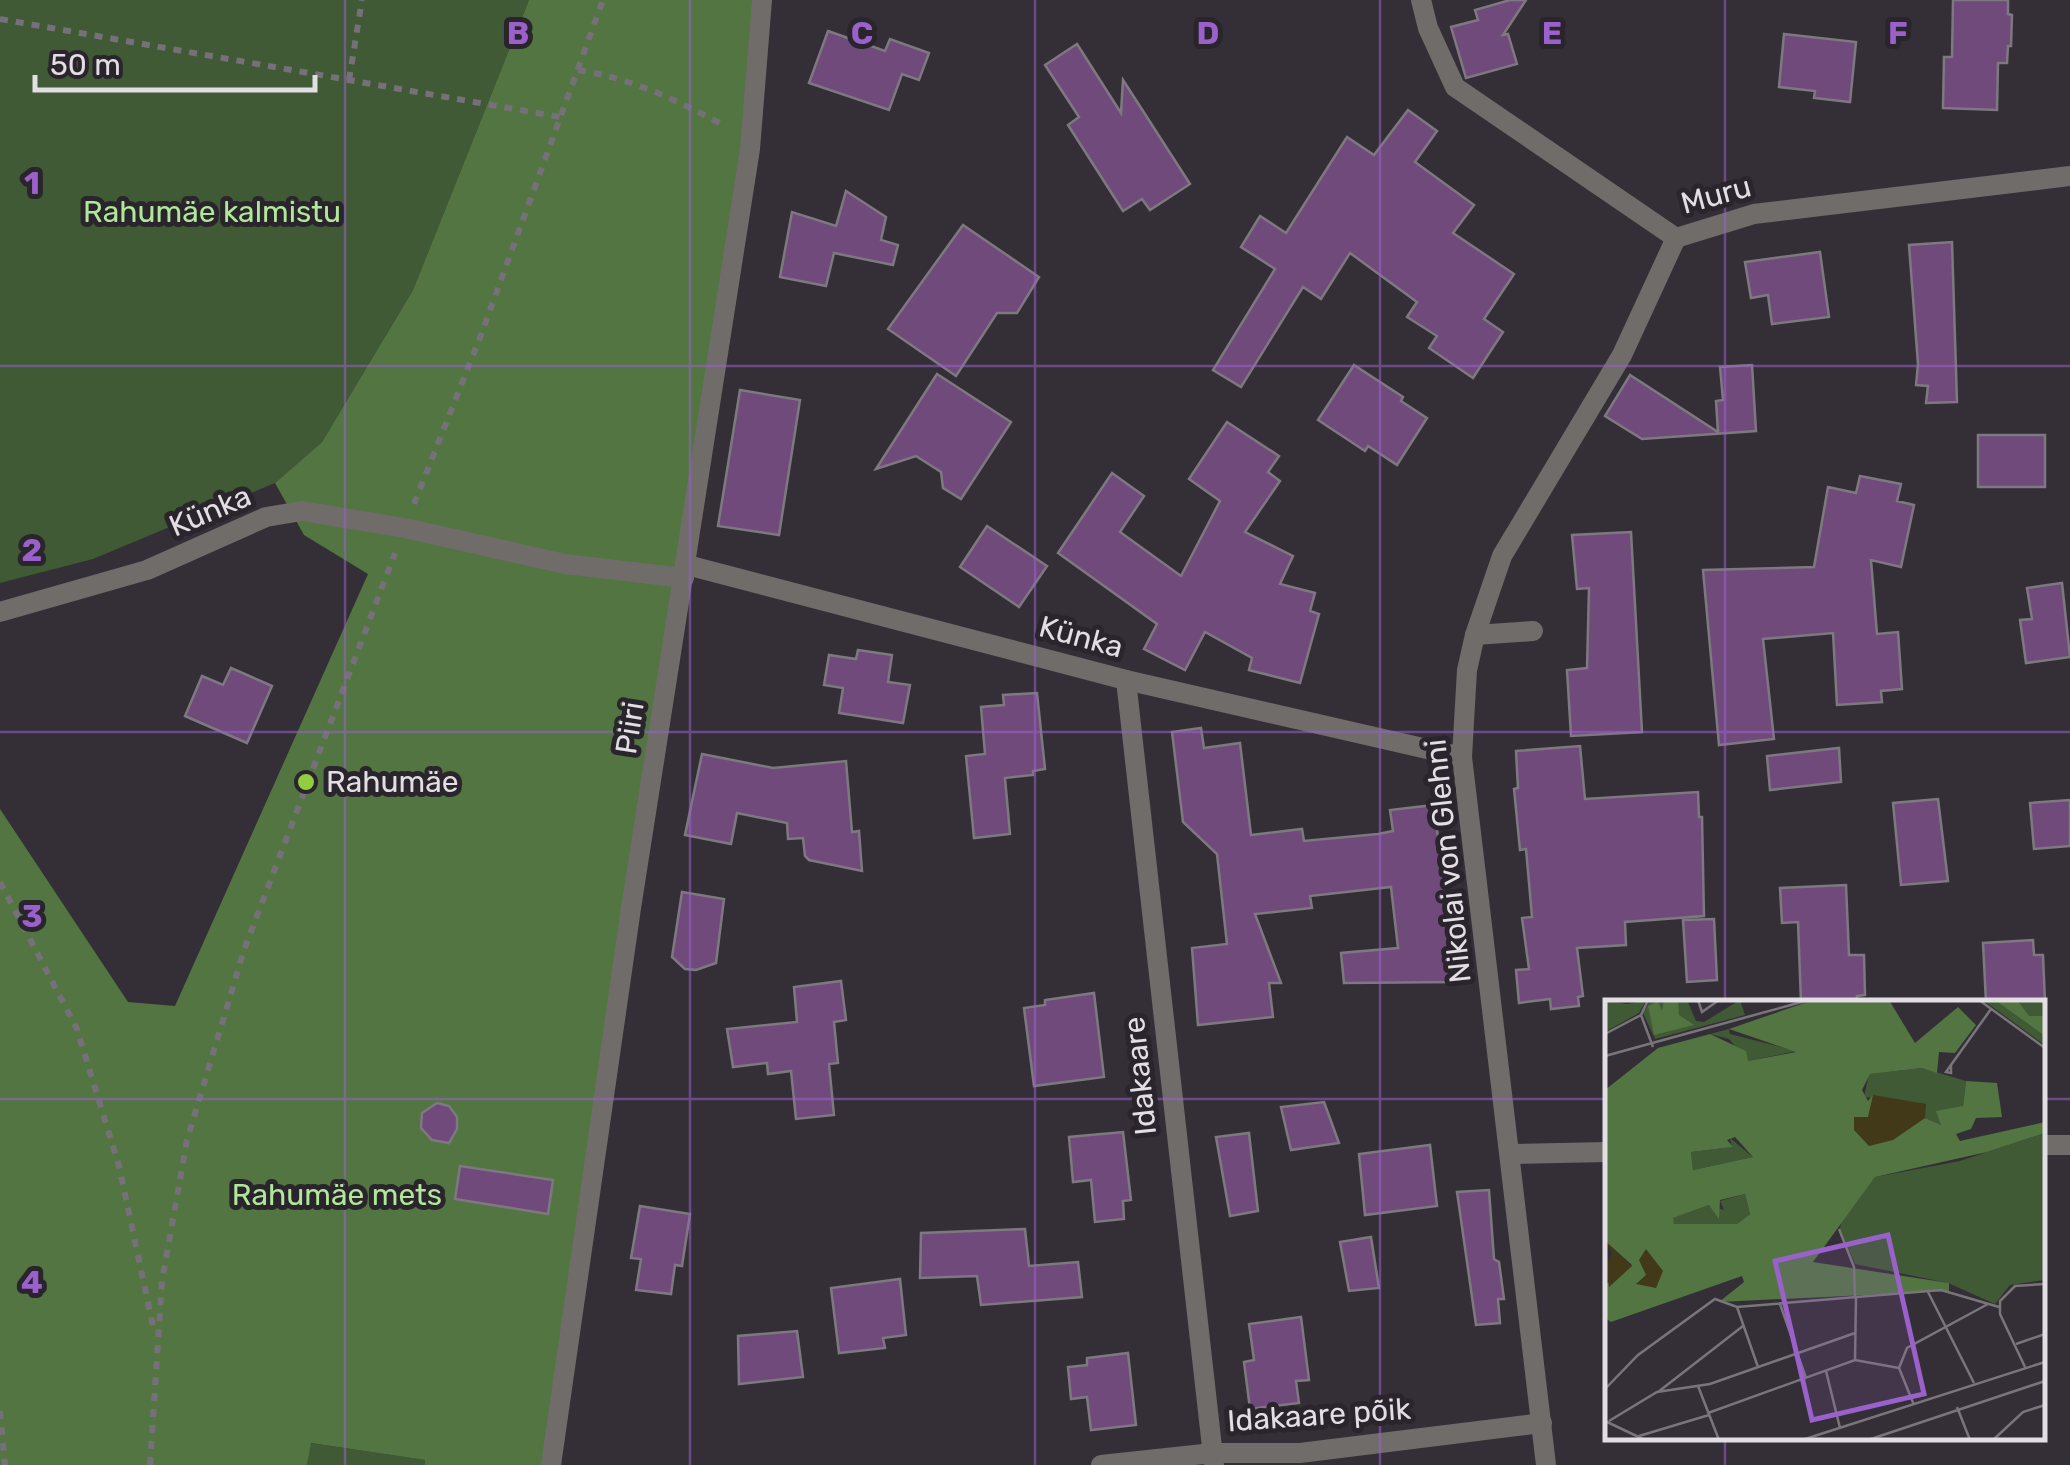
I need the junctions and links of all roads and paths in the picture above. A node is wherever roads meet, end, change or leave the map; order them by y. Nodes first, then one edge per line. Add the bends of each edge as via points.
1 (362, 0) edge
2 (604, 0) edge
3 (762, 0) edge
4 (1421, 0) edge
5 (0, 19) edge
6 (578, 70) junction
7 (349, 80) junction
8 (560, 118) junction
9 (751, 136) junction
10 (2070, 176) edge
11 (1676, 238) junction
12 (405, 528) junction
13 (686, 571) junction
14 (0, 612) edge
15 (1532, 630) dead end
16 (1475, 635) junction
17 (1126, 680) junction
18 (1462, 757) junction
19 (0, 882) edge
20 (1605, 1152) edge
21 (1511, 1154) junction
22 (156, 1337) junction
23 (0, 1411) edge
24 (1542, 1423) junction
25 (1213, 1459) edge
26 (5, 1465) edge
27 (150, 1465) edge
28 (551, 1465) edge
29 (1101, 1465) edge
30 (1546, 1465) edge

1 - 7 path
2 - 6 path
3 - 9 street, Piiri
4 - 11 street, Muru via 1455,86
5 - 7 path
6 - 8 path
6 - 9 path via 618,76
7 - 8 path
8 - 12 path
9 - 13 street, Piiri
10 - 11 street, Muru via 1754,214
11 - 16 street, Nikolai von Glehni via 1622,356 1502,556
12 - 13 street, Künka via 566,564
12 - 14 street, Künka via 302,512 266,517 147,570
12 - 22 path via 244,950 187,1140
13 - 17 street, Künka
13 - 28 street, Piiri
15 - 16 street
16 - 18 street, Nikolai von Glehni
17 - 18 street, Künka
17 - 25 street, Idakaare
18 - 21 street, Nikolai von Glehni
19 - 22 path via 78,1029 119,1166
20 - 21 street
21 - 24 street, Nikolai von Glehni
22 - 27 path
23 - 26 path
24 - 25 street, Idakaare põik
24 - 30 street, Nikolai von Glehni
25 - 29 street, Idakaare põik

